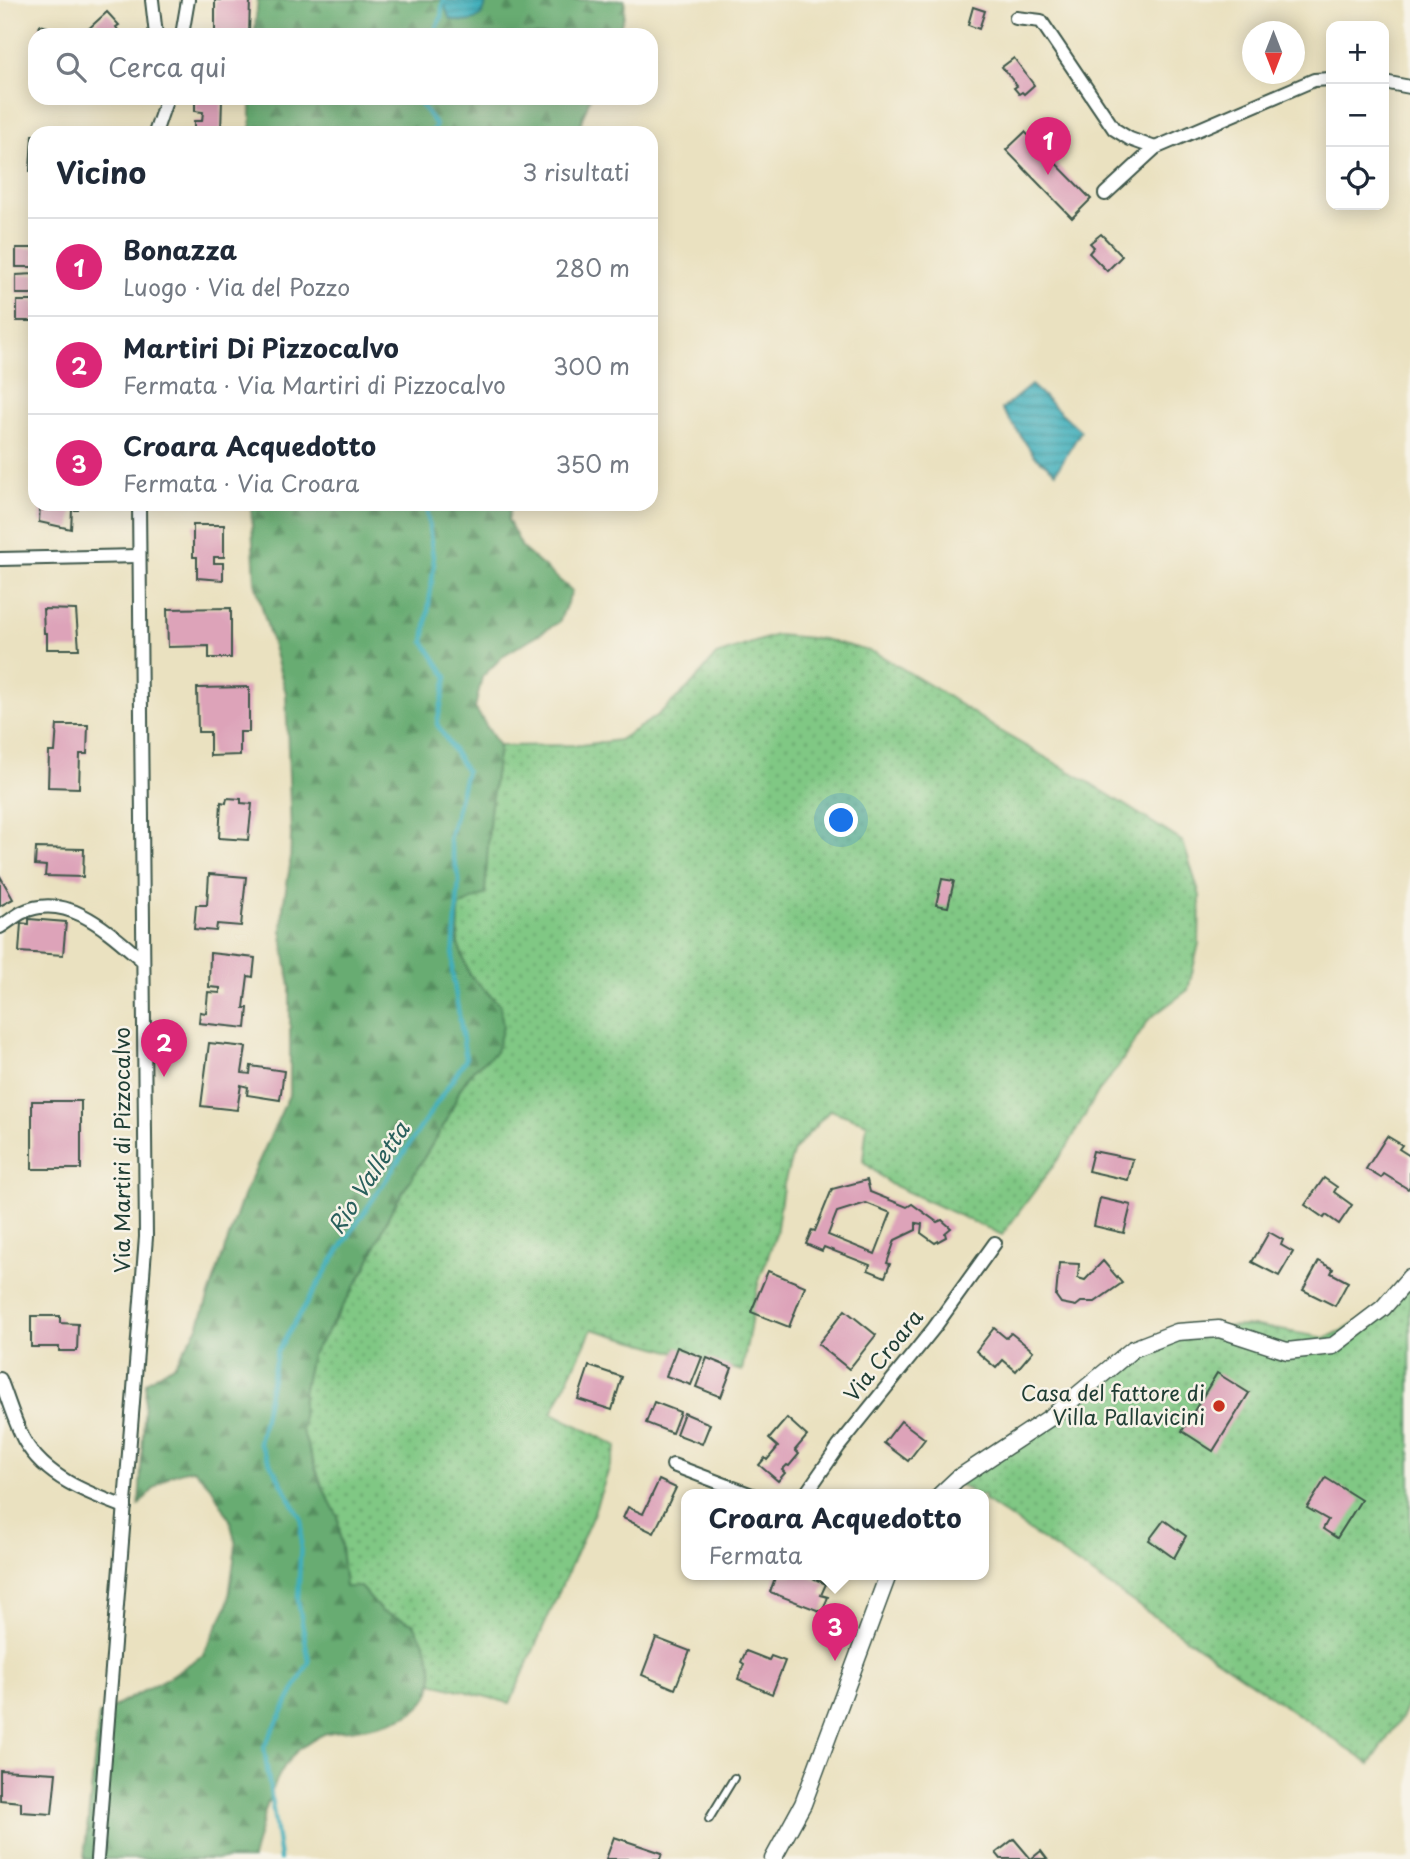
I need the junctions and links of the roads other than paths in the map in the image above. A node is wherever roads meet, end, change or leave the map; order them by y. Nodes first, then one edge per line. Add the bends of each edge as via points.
1 (152, 0) edge
2 (188, 0) edge
3 (1016, 18) dead end
4 (155, 28) edge
5 (183, 28) edge
6 (1326, 79) edge
7 (1389, 83) edge
8 (1410, 88) edge
9 (164, 105) edge
10 (157, 126) edge
11 (1155, 148) junction
12 (1105, 194) dead end
13 (139, 511) edge
14 (139, 556) junction
15 (0, 559) edge
16 (0, 927) edge
17 (142, 960) junction
18 (995, 1243) dead end
19 (1410, 1277) edge
20 (0, 1379) edge
21 (673, 1465) dead end
22 (736, 1489) edge
23 (809, 1489) edge
24 (946, 1489) edge
25 (125, 1507) junction
26 (886, 1580) edge
27 (734, 1777) dead end
28 (709, 1819) dead end
29 (97, 1859) edge
30 (773, 1859) edge

1 - 4 street
2 - 5 street
3 - 11 street via 1041,21 1114,129
6 - 11 street via 1314,80
7 - 8 street
9 - 10 street
11 - 12 street
13 - 14 street, Via Martiri di Pizzocalvo
14 - 15 street
14 - 17 street, Via Martiri di Pizzocalvo
16 - 17 street via 43,906 62,908 103,928
17 - 25 street, Via Martiri di Pizzocalvo via 146,1237
18 - 23 street, Via Croara
19 - 24 street via 1383,1308 1333,1346 1287,1350 1219,1329 1177,1332 1133,1349 1051,1417
20 - 25 street via 24,1440 50,1471 91,1495
21 - 22 street
25 - 29 street, Via Martiri di Pizzocalvo
26 - 30 street via 803,1804
27 - 28 lane

